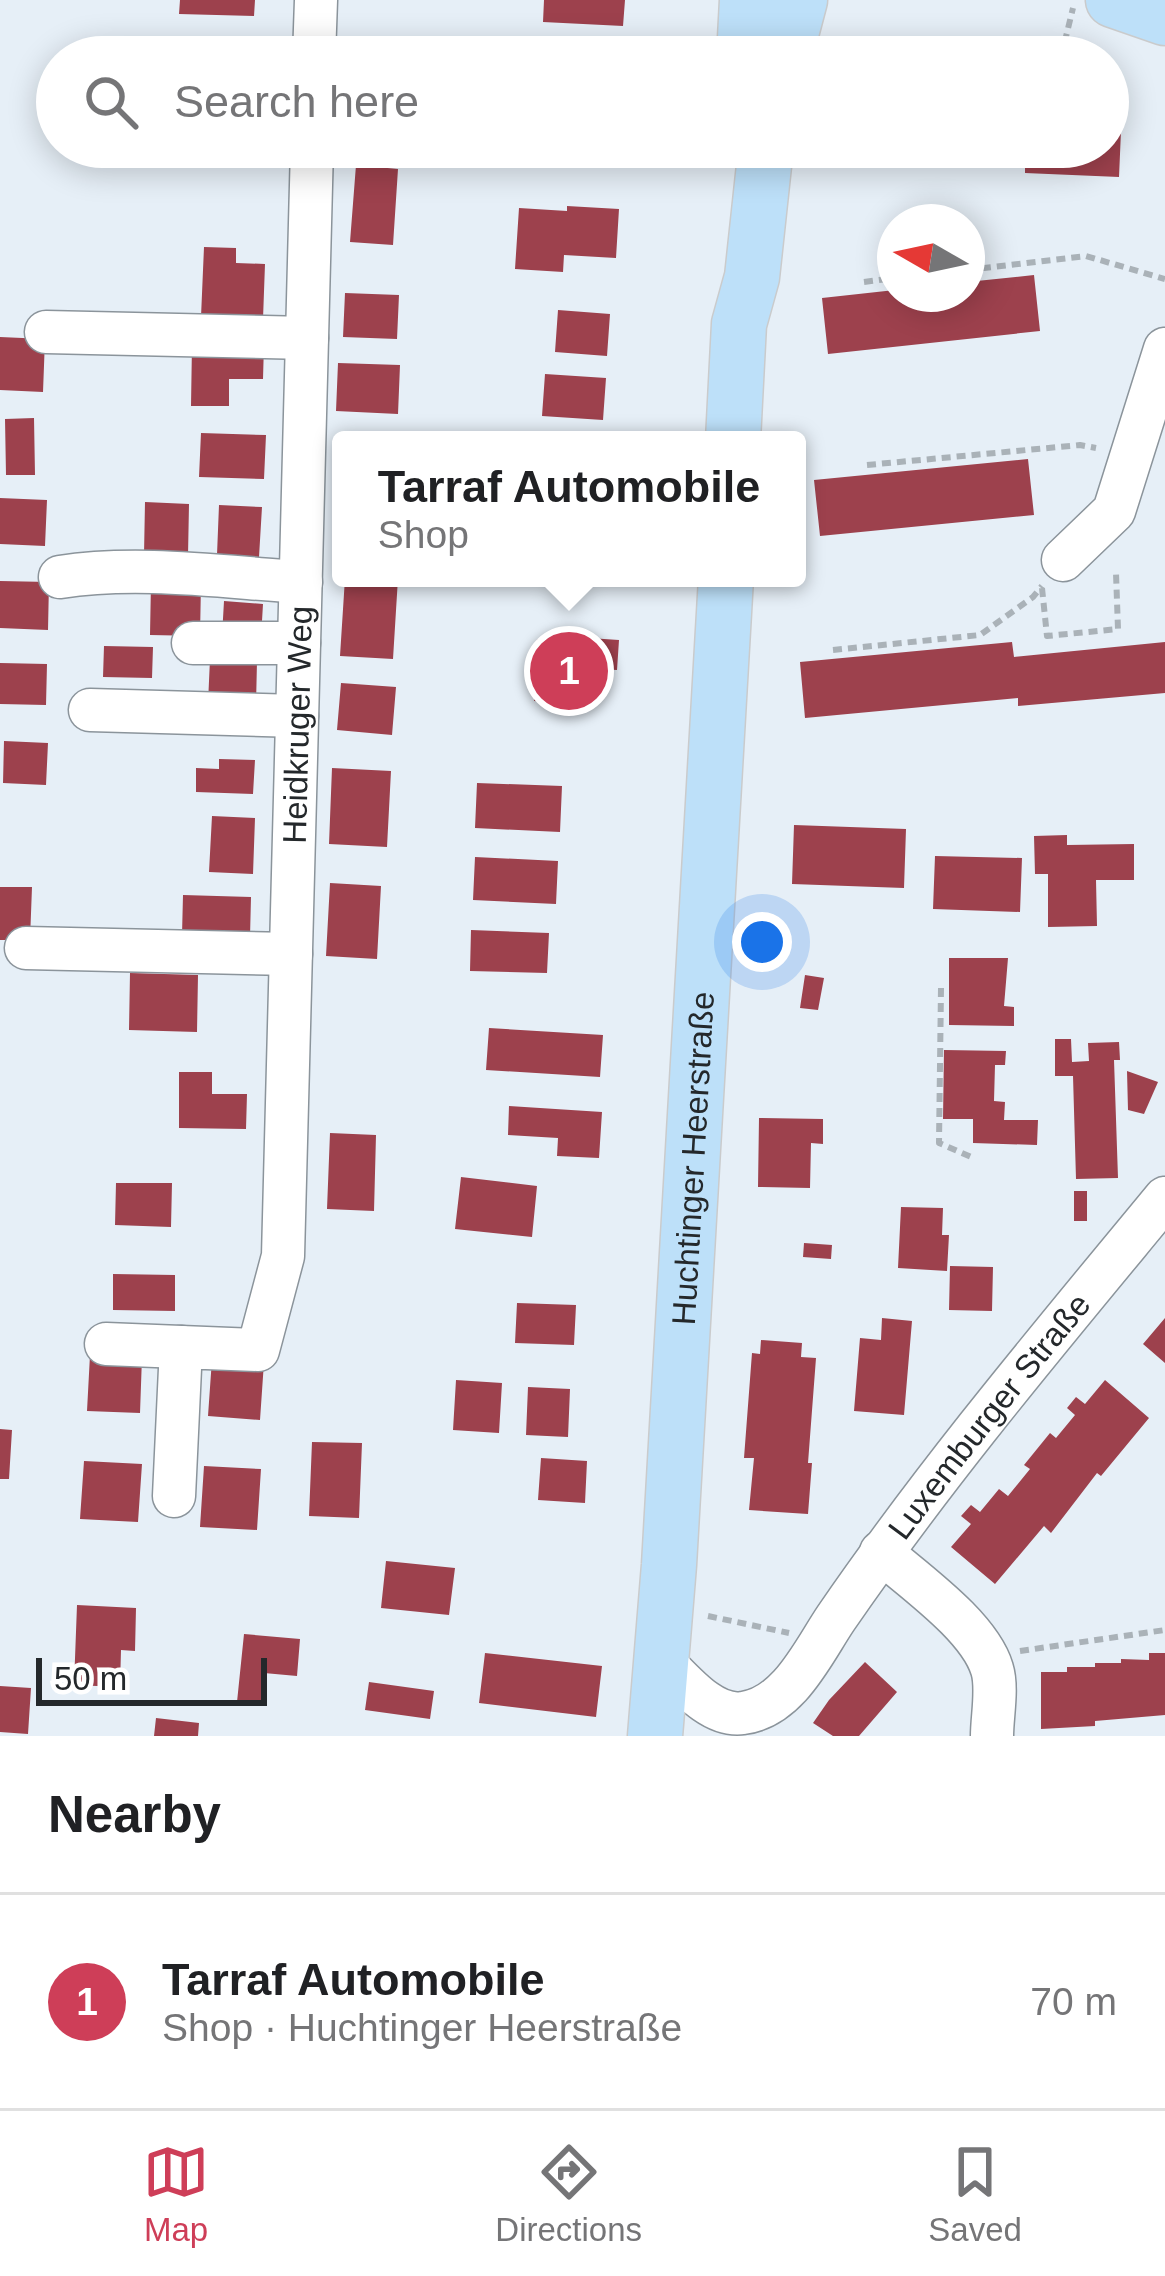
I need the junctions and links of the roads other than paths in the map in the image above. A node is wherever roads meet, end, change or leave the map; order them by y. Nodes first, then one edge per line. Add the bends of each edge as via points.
1 (316, 0) edge
2 (747, 0) edge
3 (772, 0) edge
4 (800, 0) edge
5 (315, 36) edge
6 (745, 36) edge
7 (769, 36) edge
8 (790, 36) edge
9 (311, 168) edge
10 (739, 168) edge
11 (764, 168) edge
12 (739, 324) junction
13 (46, 332) dead end
14 (307, 338) junction
15 (1165, 349) edge
16 (733, 431) edge
17 (1053, 573) road end
18 (60, 577) dead end
19 (301, 582) junction
20 (725, 587) edge
21 (193, 643) dead end
22 (299, 643) junction
23 (90, 710) dead end
24 (297, 716) junction
25 (26, 948) dead end
26 (291, 954) junction
27 (1165, 1198) edge
28 (106, 1344) dead end
29 (181, 1347) junction
30 (174, 1496) dead end
31 (881, 1552) junction
32 (661, 1660) junction
33 (655, 1736) edge
34 (992, 1736) edge

1 - 5 street
2 - 6 main road
3 - 7 main road
4 - 8 main road
9 - 14 street, Heidkruger Weg
10 - 12 main road
11 - 12 main road
12 - 16 main road
13 - 14 street
14 - 19 street, Heidkruger Weg
15 - 17 street via 1114,511
18 - 19 street
19 - 22 street, Heidkruger Weg
20 - 32 main road, Huchtinger Heerstraße
21 - 22 street
22 - 24 street, Heidkruger Weg
23 - 24 street
24 - 26 street, Heidkruger Weg
25 - 26 street
26 - 29 street, Heidkruger Weg via 283,1256 258,1350
27 - 31 street, Luxemburger Straße
28 - 29 street
29 - 30 street
31 - 32 street, Luxemburger Straße via 782,1695 743,1713 723,1712
31 - 34 street via 982,1649 993,1671
32 - 33 main road, Huchtinger Heerstraße

